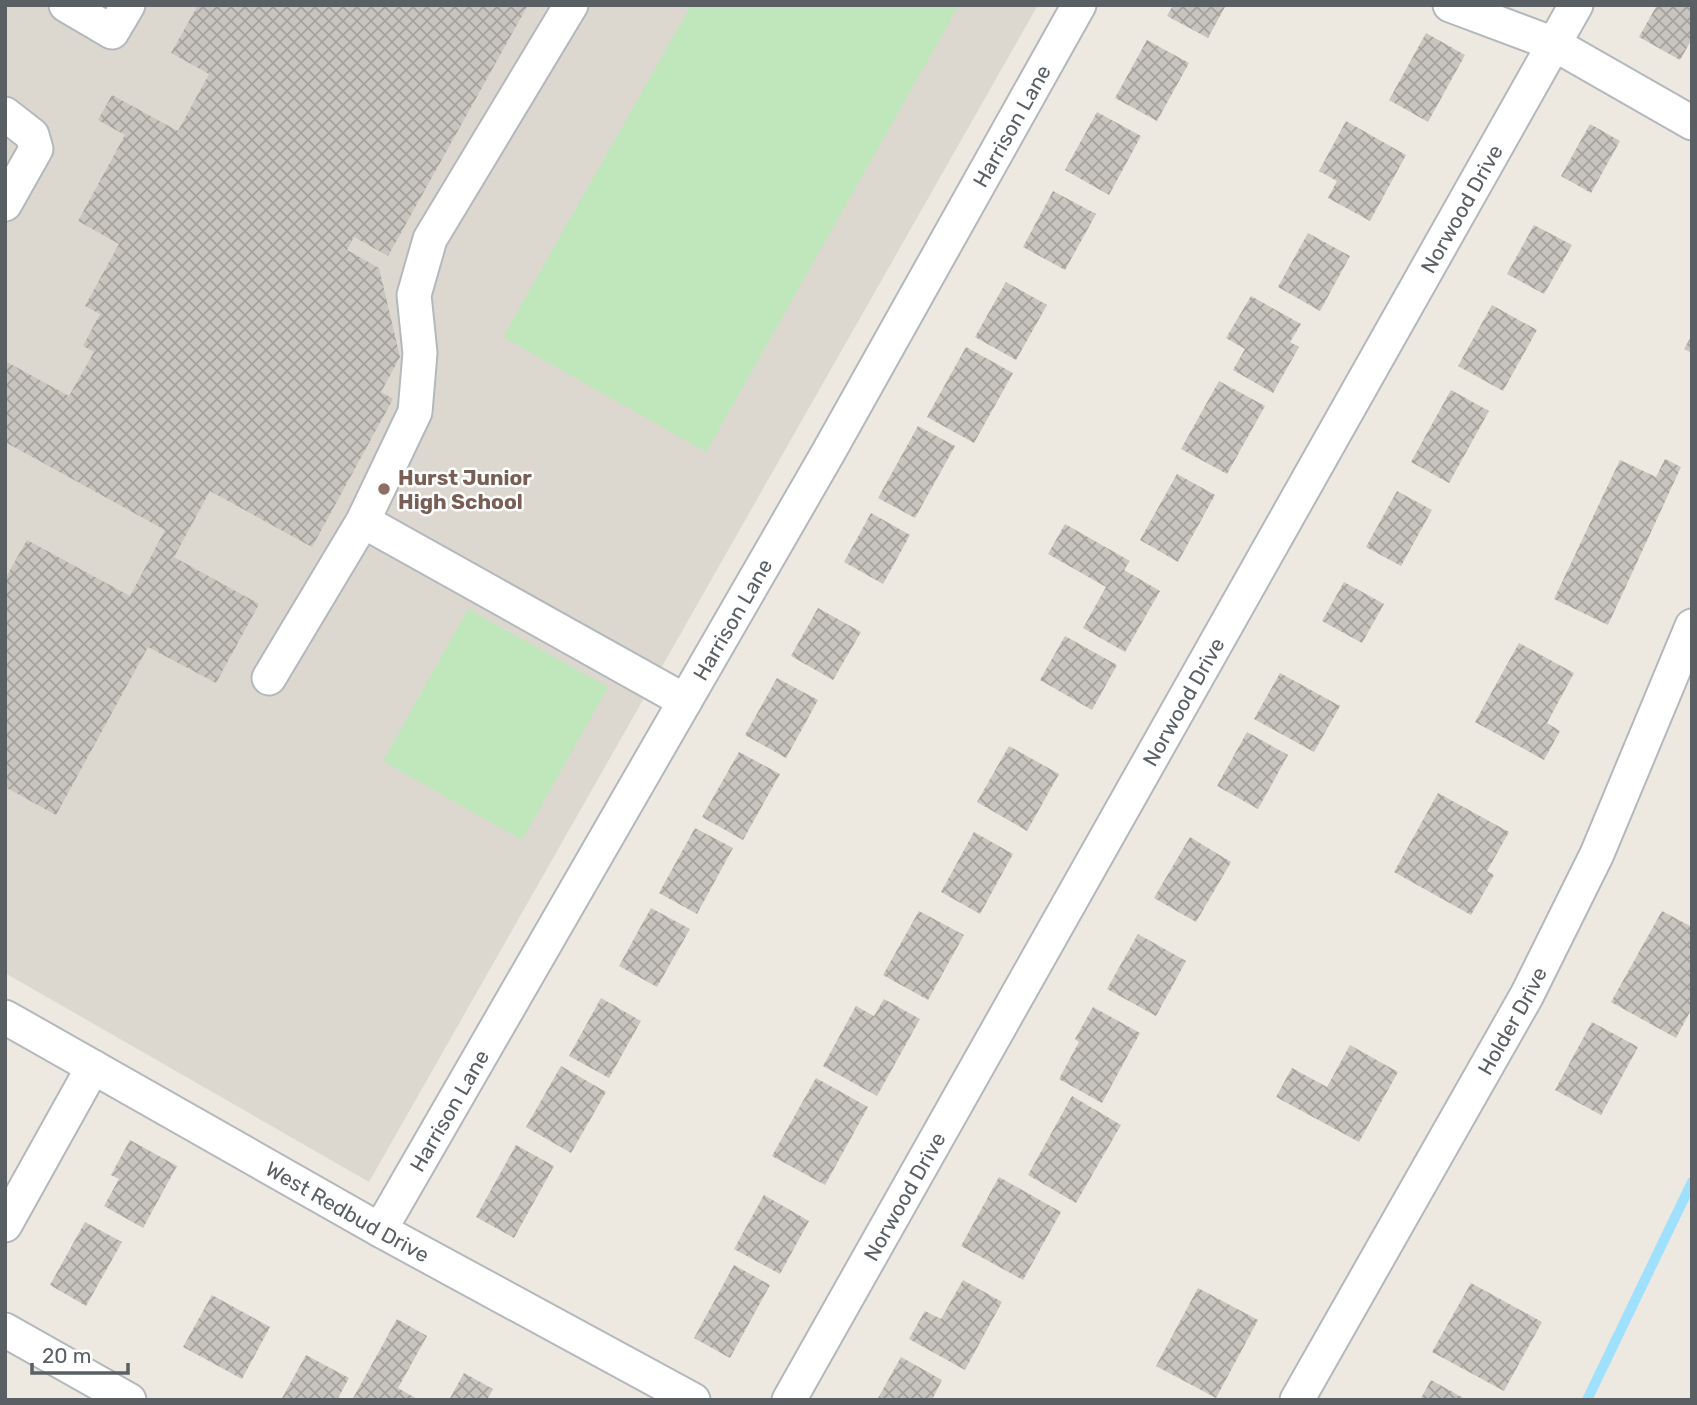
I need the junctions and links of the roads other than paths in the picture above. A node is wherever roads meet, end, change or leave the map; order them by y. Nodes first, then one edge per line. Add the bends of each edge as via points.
1 (66, 5) edge
2 (128, 5) edge
3 (571, 5) edge
4 (1079, 5) edge
5 (1450, 5) edge
6 (1576, 5) edge
7 (1554, 44) junction
8 (5, 114) edge
9 (1692, 123) edge
10 (5, 204) edge
11 (363, 522) junction
12 (1692, 626) edge
13 (269, 678) dead end
14 (685, 701) junction
15 (5, 1017) edge
16 (93, 1067) junction
17 (5, 1225) edge
18 (380, 1230) junction
19 (5, 1331) edge
20 (130, 1400) edge
21 (694, 1400) edge
22 (789, 1400) edge
23 (1297, 1400) edge

1 - 2 street via 112,32
3 - 11 street via 430,239 414,295 420,353 415,412
4 - 14 street, Harrison Lane
5 - 7 street
6 - 7 street, Norwood Drive
7 - 9 street
7 - 22 street, Norwood Drive
8 - 10 street via 32,135 36,149
11 - 13 street
11 - 14 street
12 - 23 street, Holder Drive via 1597,854 1544,961
14 - 18 street, Harrison Lane
15 - 16 street, West Redbud Drive
16 - 17 street
16 - 18 street, West Redbud Drive
18 - 21 street, West Redbud Drive
19 - 20 street

